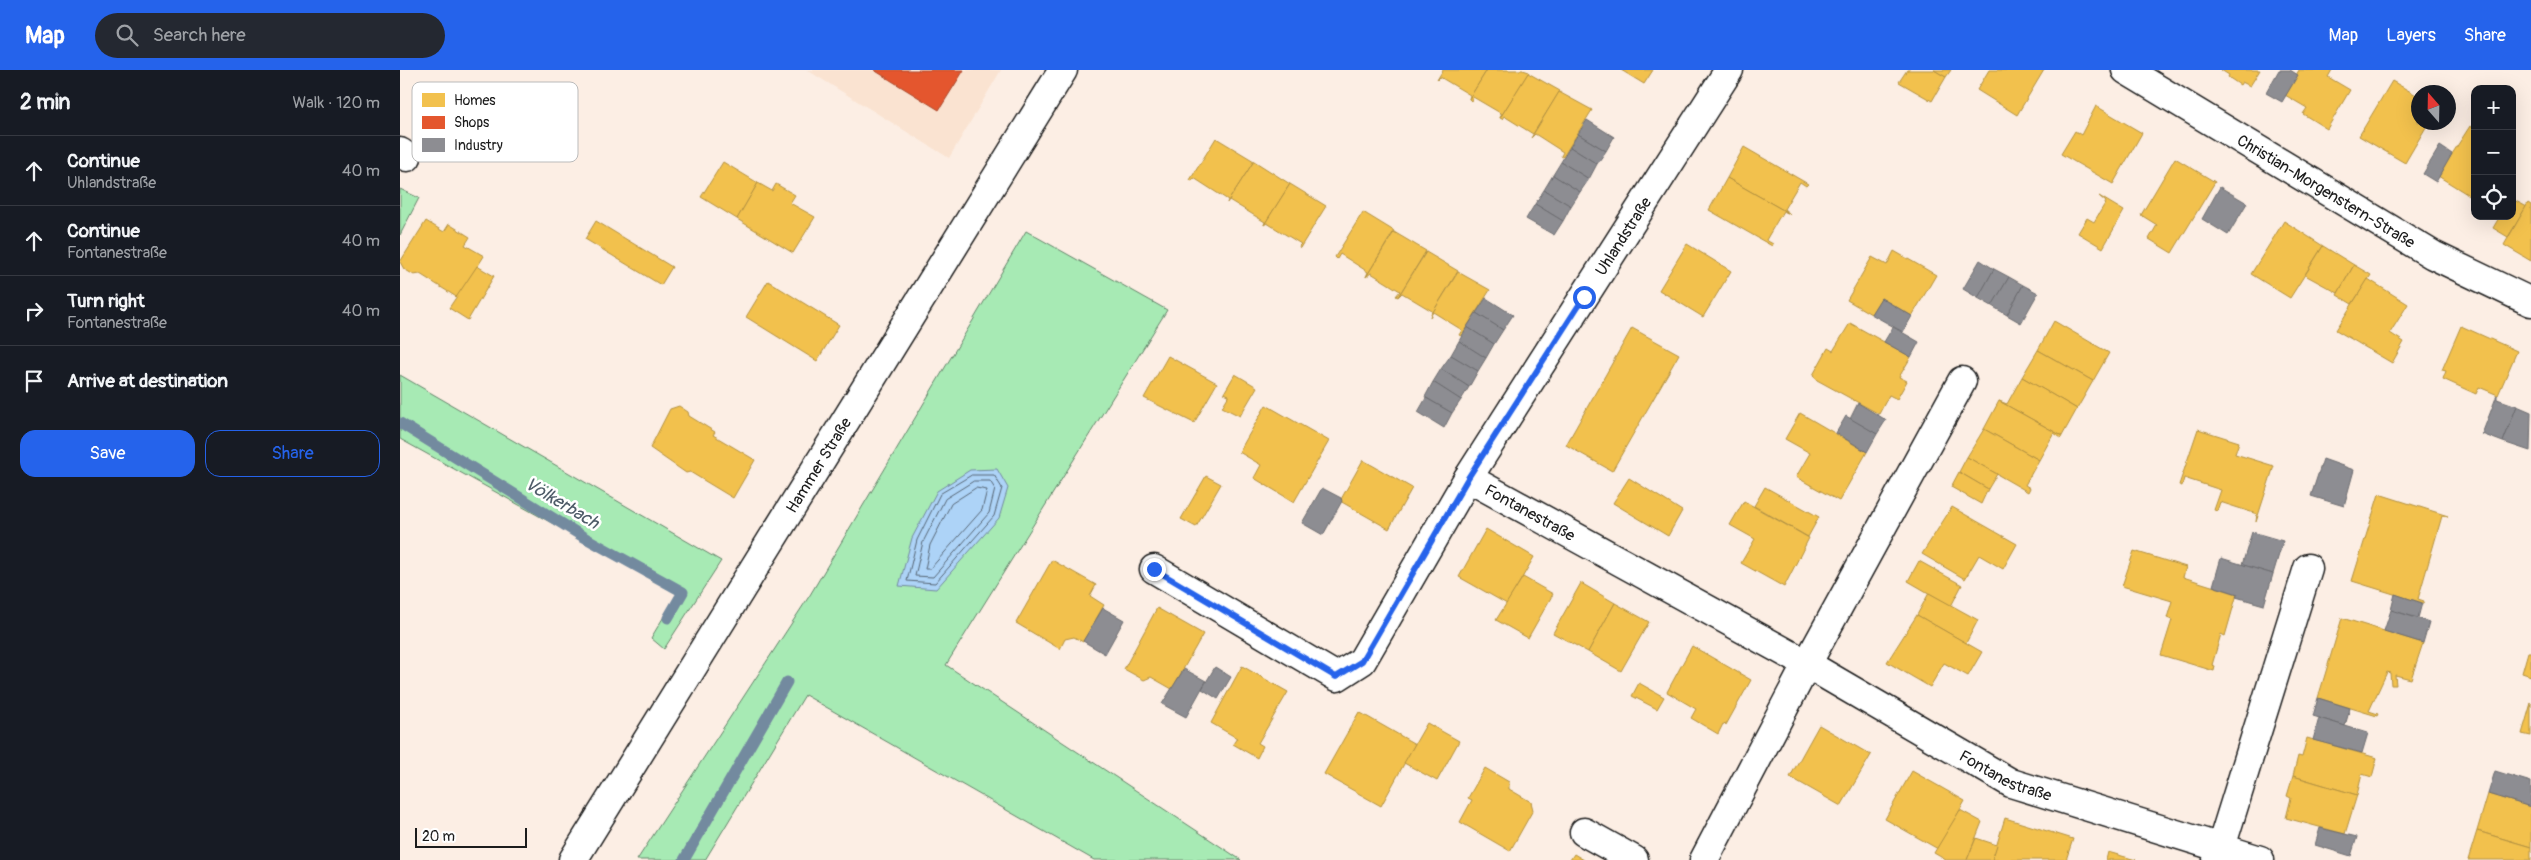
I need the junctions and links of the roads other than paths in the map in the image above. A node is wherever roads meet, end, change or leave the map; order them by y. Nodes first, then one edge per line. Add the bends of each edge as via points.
1 (1063, 70) edge
2 (1729, 70) edge
3 (2126, 70) edge
4 (2531, 302) edge
5 (1962, 381) dead end
6 (1468, 478) junction
7 (2308, 568) dead end
8 (1154, 569) dead end
9 (1807, 664) junction
10 (1584, 832) dead end
11 (2219, 855) edge
12 (573, 860) edge
13 (1634, 860) edge
14 (1704, 860) edge
15 (2260, 860) edge

1 - 12 street, Hammer Straße
2 - 6 street, Uhlandstraße
3 - 4 street, Christian-Morgenstern-Straße via 2433,255
5 - 9 street
6 - 8 street, Fontanestraße via 1362,661 1336,677
6 - 9 street, Fontanestraße
7 - 11 street
9 - 11 street, Fontanestraße via 2011,783
9 - 14 street
10 - 13 street
11 - 15 street, Fontanestraße

